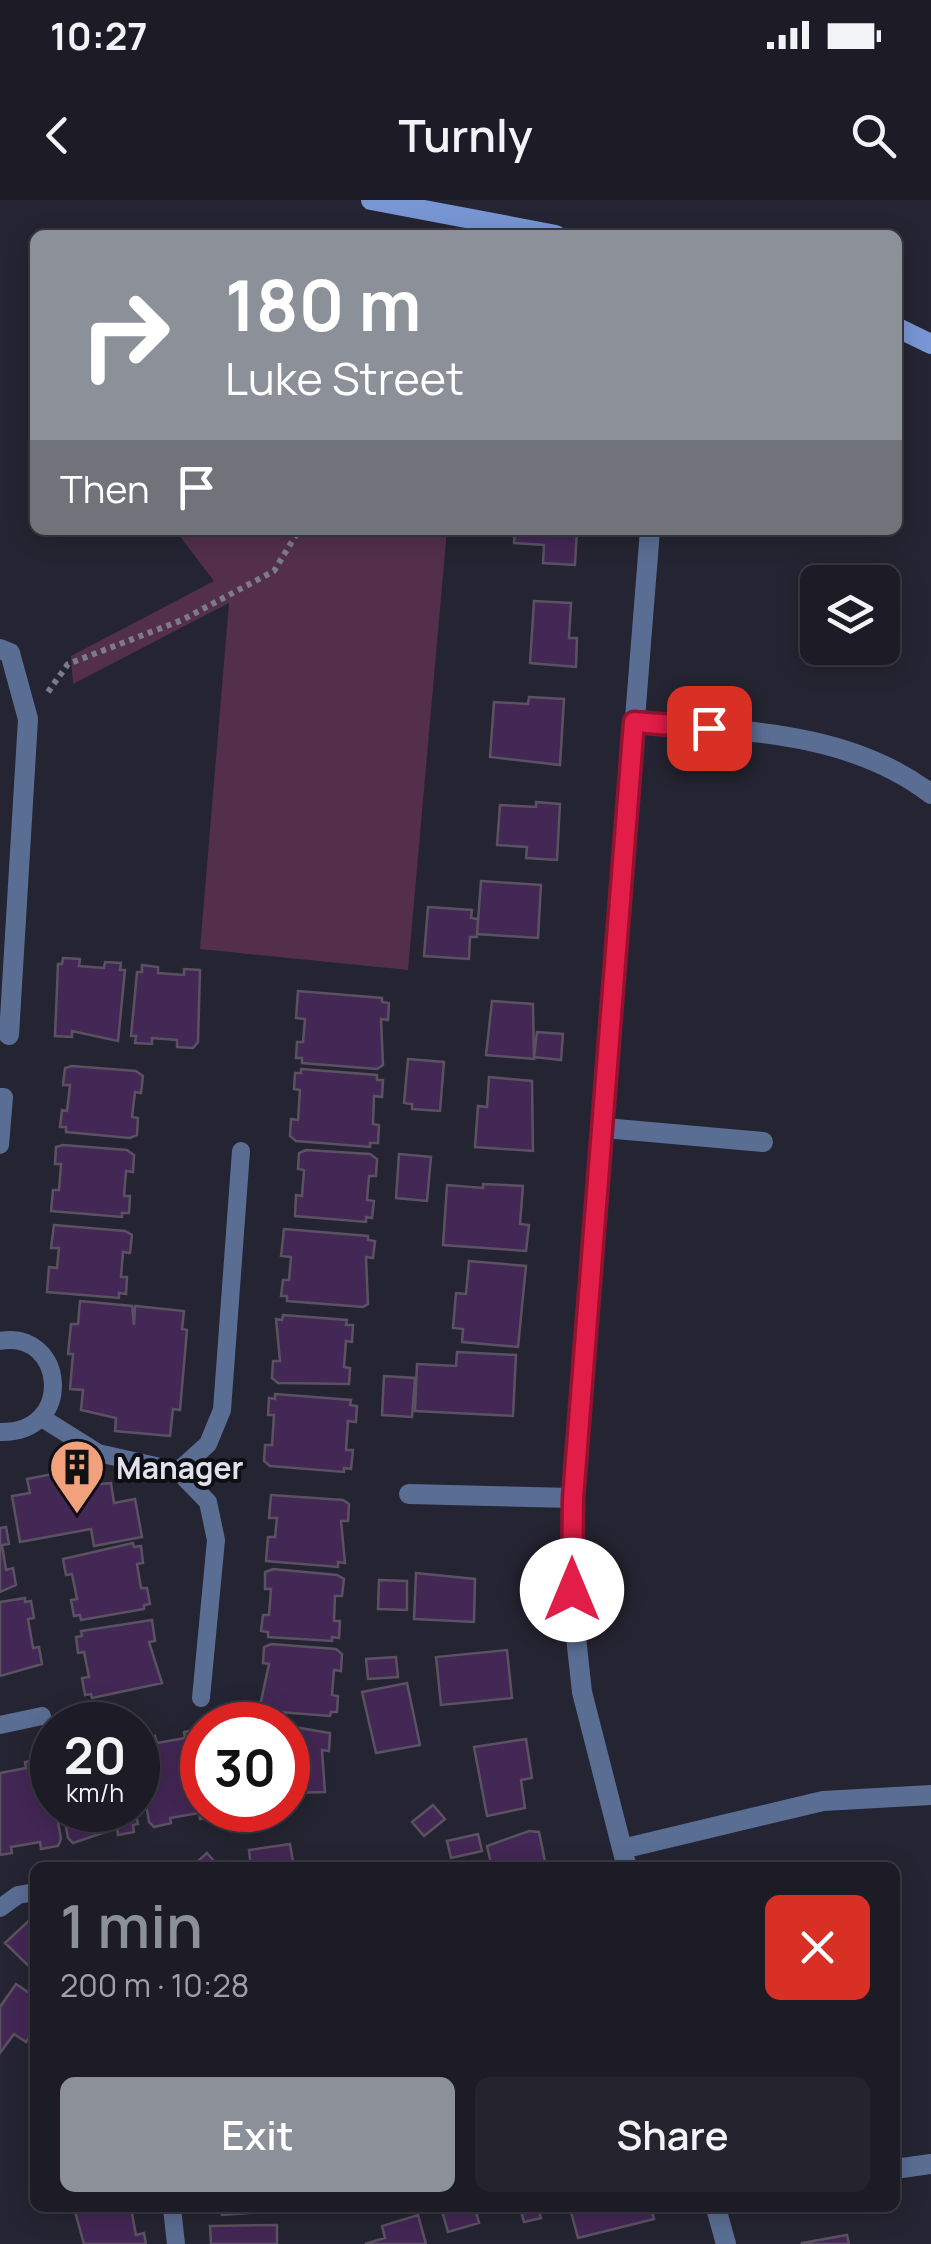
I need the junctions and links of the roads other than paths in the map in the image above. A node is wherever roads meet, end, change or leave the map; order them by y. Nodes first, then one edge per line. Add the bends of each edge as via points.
1 (371, 200) edge
2 (530, 230) edge
3 (902, 330) edge
4 (931, 344) edge
5 (650, 535) edge
6 (0, 649) edge
7 (634, 722) junction
8 (931, 794) edge
9 (6, 959) edge
10 (9, 1035) dead end
11 (0, 1097) edge
12 (606, 1128) junction
13 (764, 1142) dead end
14 (0, 1145) edge
15 (241, 1150) dead end
16 (2, 1337) edge
17 (42, 1418) junction
18 (0, 1432) edge
19 (178, 1471) junction
20 (409, 1494) dead end
21 (573, 1498) junction
22 (201, 1698) dead end
23 (30, 1719) edge
24 (0, 1725) edge
25 (931, 1795) edge
26 (624, 1858) edge
27 (30, 1893) edge
28 (0, 1908) edge
29 (931, 2164) edge
30 (900, 2168) edge
31 (172, 2212) edge
32 (717, 2212) edge
33 (176, 2244) edge
34 (726, 2244) edge

1 - 2 main road
3 - 4 main road
5 - 7 street
6 - 9 street via 10,654 28,719
7 - 8 street via 784,734 849,750
7 - 12 street
9 - 10 street
11 - 14 lane
12 - 13 street
12 - 21 street
15 - 19 lane via 222,1410 208,1444
16 - 17 lane via 36,1348 51,1368 54,1387
17 - 18 lane via 29,1428
17 - 19 lane via 98,1453
19 - 22 lane via 208,1502 216,1540
20 - 21 street
21 - 26 street via 582,1692
23 - 24 lane
25 - 26 street via 823,1801
27 - 28 lane
29 - 30 street
31 - 33 lane
32 - 34 street

